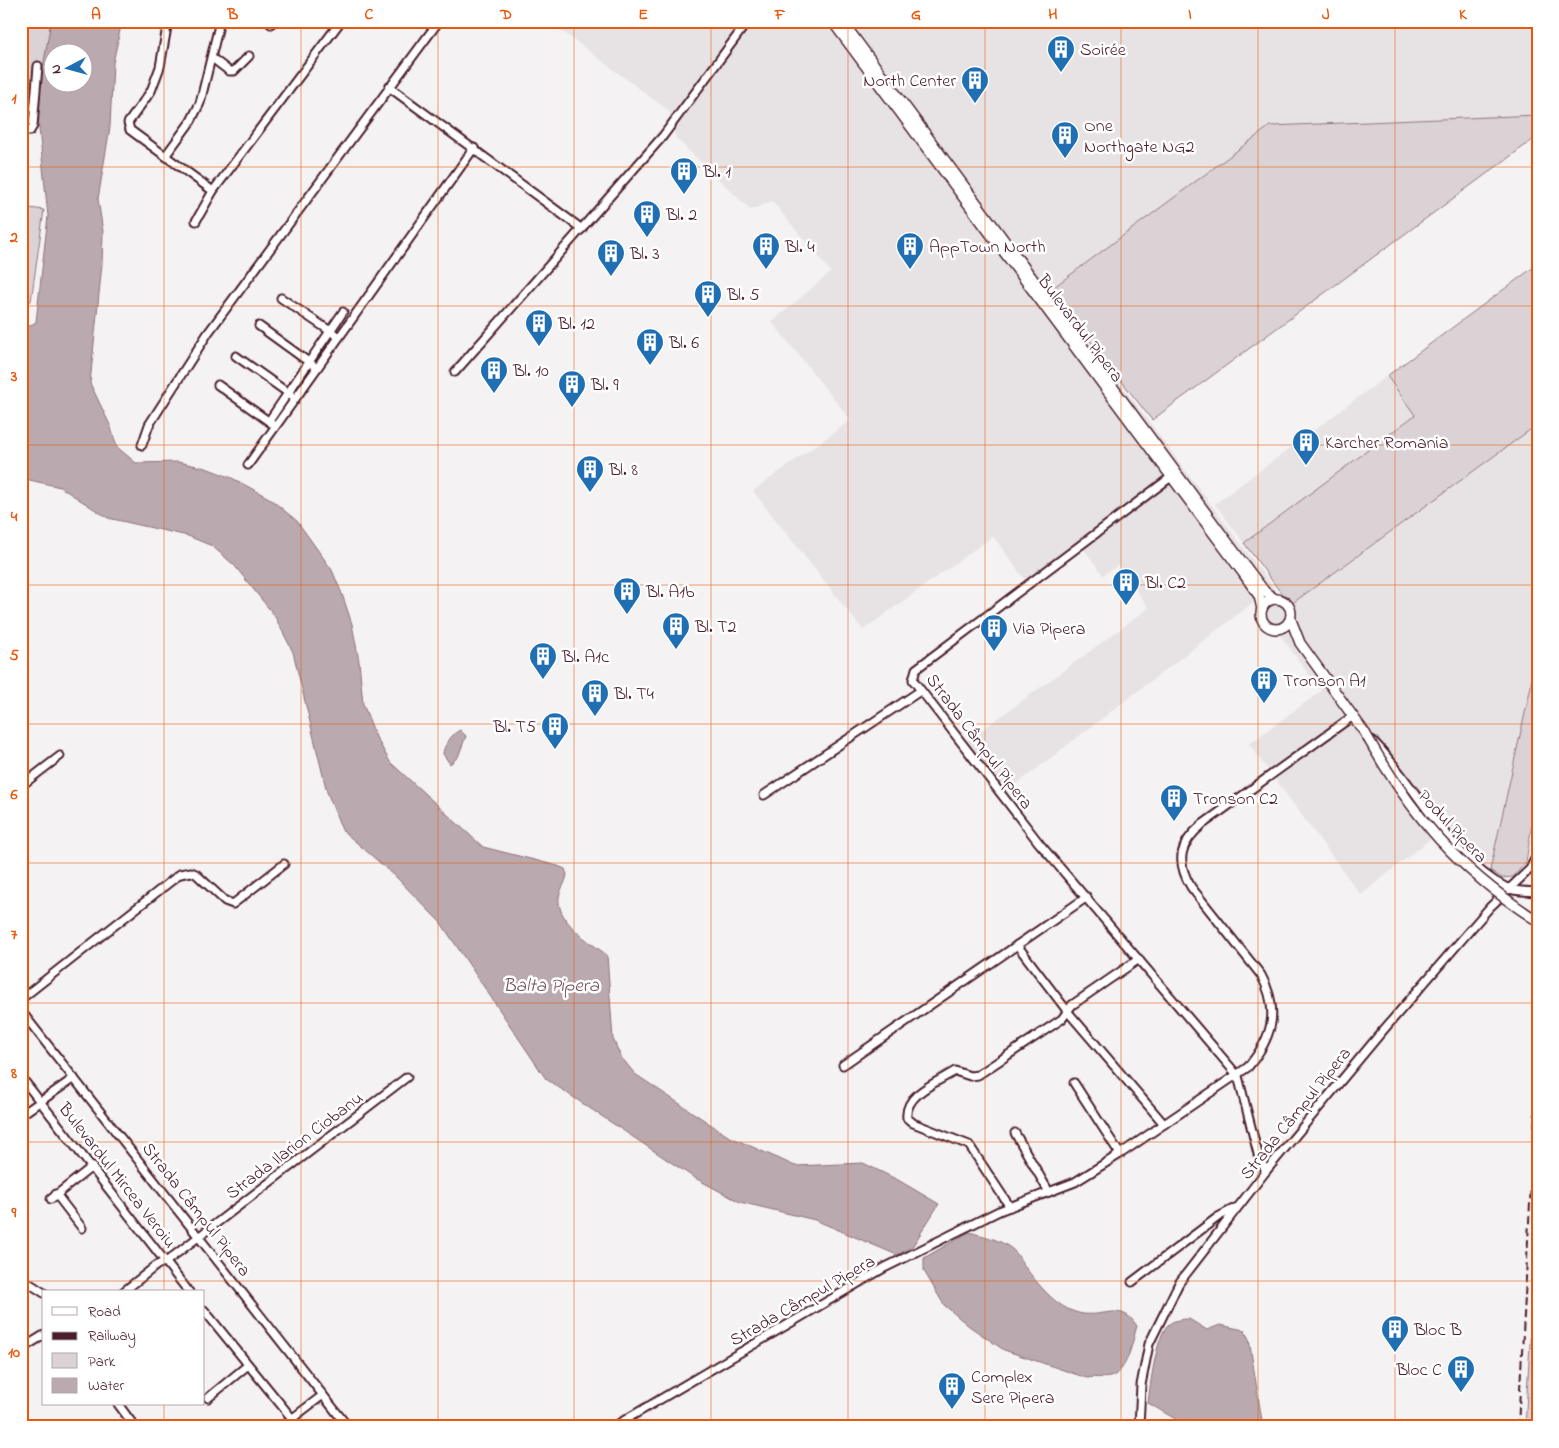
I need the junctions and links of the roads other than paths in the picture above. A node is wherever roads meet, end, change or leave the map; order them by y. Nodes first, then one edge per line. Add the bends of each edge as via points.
1 (168, 21) edge
2 (220, 21) edge
3 (341, 21) edge
4 (439, 21) edge
5 (748, 21) edge
6 (832, 21) edge
7 (842, 21) edge
8 (249, 56) dead end
9 (212, 58) junction
10 (38, 66) dead end
11 (389, 87) junction
12 (21, 132) edge
13 (474, 148) junction
14 (166, 155) junction
15 (213, 191) junction
16 (196, 221) dead end
17 (582, 229) junction
18 (281, 298) dead end
19 (343, 312) dead end
20 (259, 326) dead end
21 (330, 330) junction
22 (339, 337) junction
23 (236, 356) dead end
24 (309, 362) junction
25 (317, 368) junction
26 (455, 372) dead end
27 (218, 385) dead end
28 (288, 393) junction
29 (295, 398) junction
30 (272, 423) junction
31 (142, 445) dead end
32 (248, 465) dead end
33 (1171, 477) junction
34 (1275, 599) junction
35 (1262, 609) junction
36 (1291, 620) junction
37 (1282, 629) junction
38 (1300, 643) junction
39 (920, 690) junction
40 (1353, 716) junction
41 (1365, 734) junction
42 (60, 756) dead end
43 (21, 786) edge
44 (764, 795) dead end
45 (1538, 853) edge
46 (284, 864) dead end
47 (1508, 889) junction
48 (1538, 892) edge
49 (1086, 898) junction
50 (1538, 921) edge
51 (1017, 945) junction
52 (1139, 959) junction
53 (21, 999) edge
54 (21, 1011) edge
55 (1068, 1012) junction
56 (843, 1064) dead end
57 (1238, 1076) junction
58 (21, 1077) edge
59 (407, 1077) dead end
60 (74, 1078) junction
61 (1074, 1083) dead end
62 (40, 1100) junction
63 (21, 1114) edge
64 (1164, 1124) junction
65 (1014, 1133) dead end
66 (1120, 1154) junction
67 (93, 1166) junction
68 (1266, 1171) junction
69 (1049, 1192) junction
70 (1010, 1207) junction
71 (1238, 1207) junction
72 (82, 1228) dead end
73 (199, 1235) junction
74 (167, 1261) junction
75 (21, 1278) edge
76 (1132, 1282) dead end
77 (126, 1290) edge
78 (189, 1290) edge
79 (42, 1292) edge
80 (205, 1313) edge
81 (42, 1336) edge
82 (21, 1350) edge
83 (248, 1365) junction
84 (323, 1395) junction
85 (208, 1398) dead end
86 (119, 1406) edge
87 (291, 1417) junction
88 (21, 1418) edge
89 (28, 1427) edge
90 (135, 1427) edge
91 (281, 1427) edge
92 (299, 1427) edge
93 (348, 1427) edge
94 (613, 1427) edge
95 (1139, 1427) edge

1 - 14 street via 160,67 151,91 128,123 130,130
2 - 9 street
3 - 15 street
4 - 11 street
5 - 17 street via 663,136
6 - 33 main road, Bulevardul Pipera
7 - 34 main road, Bulevardul Pipera via 1240,559 1265,592
8 - 9 street via 234,71 229,71
9 - 14 street via 200,103
10 - 12 street via 32,126 30,131
11 - 13 street
11 - 31 street via 208,333 149,425
13 - 17 street
13 - 22 street
14 - 15 street
15 - 16 street
17 - 26 street
18 - 21 street
19 - 21 street
20 - 24 street
21 - 22 street
21 - 24 street
22 - 25 street
23 - 28 street
24 - 25 street
24 - 28 street
25 - 29 street
27 - 30 street
28 - 29 street
28 - 30 street
29 - 30 street
30 - 32 street
33 - 35 main road, Bulevardul Pipera via 1260,596
33 - 39 street, Strada Câmpul Pipera via 916,669 913,680
34 - 35 main road
34 - 36 main road via 1290,607
35 - 37 main road via 1265,625
36 - 37 main road
36 - 38 main road
37 - 38 main road
38 - 40 main road
39 - 44 street
39 - 49 street, Strada Câmpul Pipera
40 - 41 main road
40 - 57 street via 1203,824 1193,832 1182,852 1183,874 1261,975 1271,1000 1272,1026 1257,1057
41 - 47 street via 1387,755 1470,860
41 - 50 main road, Podul Pipera, bridge via 1402,794 1447,849 1493,890
42 - 43 street
45 - 47 street, Strada Câmpul Pipera via 1530,870
46 - 53 street via 233,904 225,901 196,874 180,874
47 - 48 street
47 - 68 street, Strada Câmpul Pipera via 1380,1034
49 - 51 street
49 - 52 street, Strada Câmpul Pipera
51 - 55 street
51 - 56 street
52 - 55 street
52 - 57 street, Strada Câmpul Pipera
54 - 60 street, Strada Câmpul Pipera
55 - 64 street
55 - 70 street via 978,1075 955,1072 910,1100 906,1108 907,1118 913,1123 973,1148
57 - 64 street, Strada Câmpul Pipera
57 - 68 street via 1259,1158
58 - 62 street, Bulevardul Mircea Veroiu
59 - 73 street, Strada Ilarion Ciobanu
60 - 62 street
60 - 73 street, Strada Câmpul Pipera
61 - 66 street
62 - 63 street
62 - 67 street, Bulevardul Mircea Veroiu
64 - 66 street, Strada Câmpul Pipera
65 - 69 street
66 - 69 street, Strada Câmpul Pipera via 1075,1182
67 - 72 street via 54,1197
67 - 74 street, Bulevardul Mircea Veroiu
68 - 71 street, Strada Câmpul Pipera
69 - 70 street, Strada Câmpul Pipera
70 - 94 street, Strada Câmpul Pipera via 884,1268
71 - 76 street via 1218,1217
71 - 95 street, Strada Câmpul Pipera via 1178,1283 1157,1323 1144,1364
73 - 74 street, Strada Ilarion Ciobanu
73 - 84 street, Strada Câmpul Pipera
74 - 77 street, Strada Ilarion Ciobanu
74 - 78 street, Bulevardul Mircea Veroiu
75 - 79 street
80 - 83 street
81 - 82 street
83 - 85 street
83 - 87 street
84 - 87 street
84 - 93 street, Strada Câmpul Pipera
86 - 90 street
87 - 91 street
87 - 92 street
88 - 89 street

